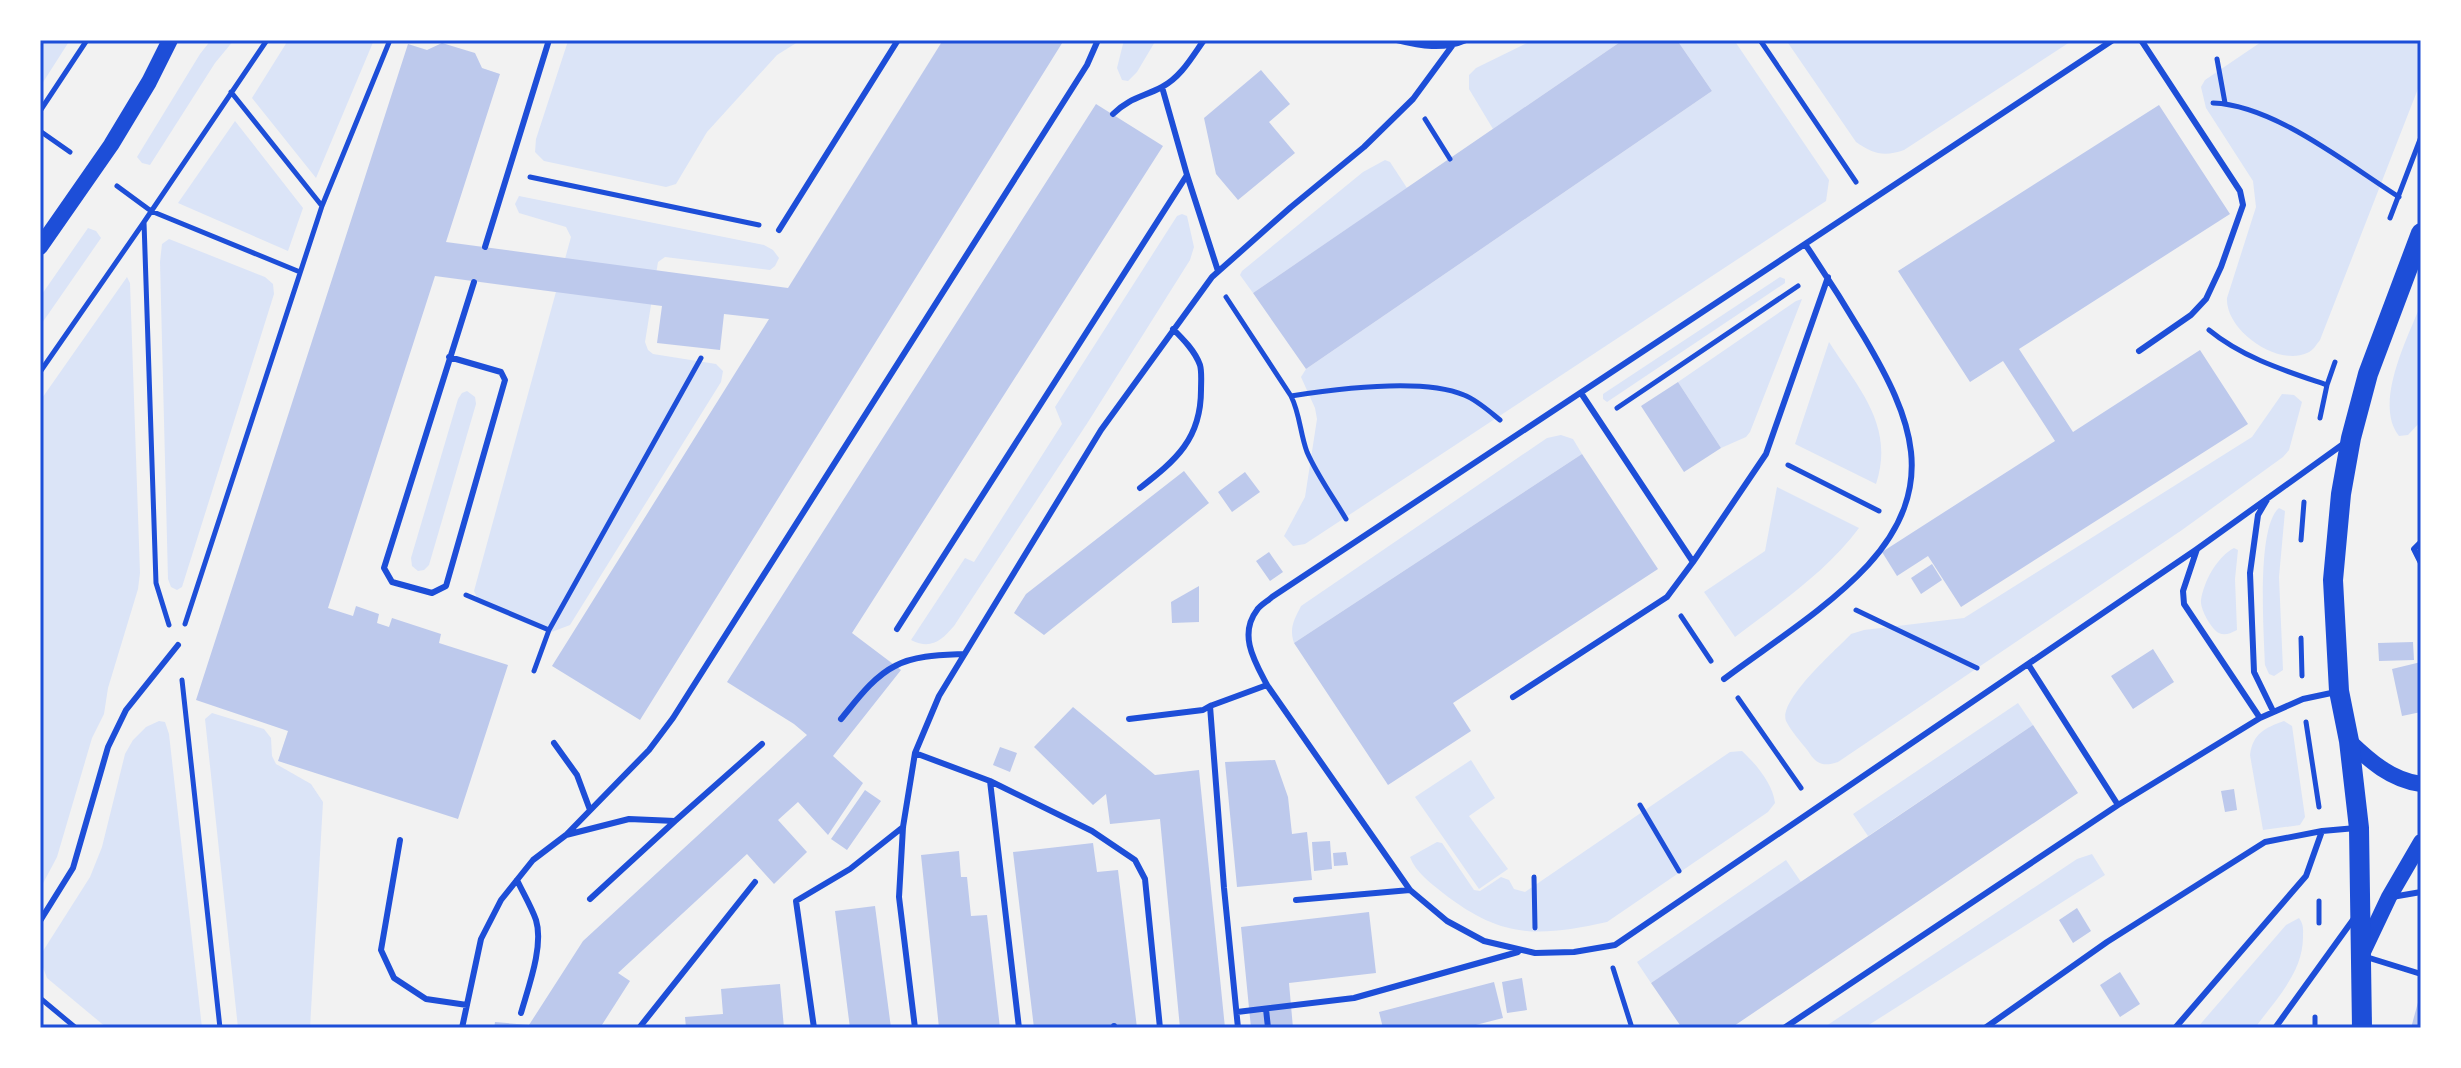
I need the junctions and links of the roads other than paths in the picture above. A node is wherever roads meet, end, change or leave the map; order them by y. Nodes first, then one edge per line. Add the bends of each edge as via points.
1 (170, 40) edge
2 (549, 40) edge
3 (898, 40) edge
4 (1098, 40) edge
5 (1204, 40) edge
6 (1397, 40) edge
7 (1466, 40) edge
8 (2113, 40) edge
9 (2141, 40) edge
10 (1414, 42) edge
11 (1452, 46) junction
12 (1162, 87) junction
13 (1113, 114) dead end
14 (1187, 175) junction
15 (779, 230) road end
16 (2421, 233) edge
17 (1805, 244) junction
18 (40, 247) edge
19 (485, 247) dead end
20 (1215, 274) junction
21 (1828, 277) junction
22 (474, 282) dead end
23 (1173, 329) junction
24 (2139, 351) dead end
25 (449, 357) junction
26 (1581, 393) junction
27 (2351, 438) junction
28 (1140, 488) dead end
29 (2268, 497) junction
30 (2421, 542) edge
31 (2197, 549) junction
32 (1693, 562) junction
33 (2421, 563) edge
34 (897, 629) dead end
35 (178, 645) road end
36 (964, 654) junction
37 (2028, 664) junction
38 (1724, 679) dead end
39 (1267, 685) junction
40 (2339, 691) junction
41 (1513, 697) dead end
42 (1210, 706) junction
43 (2273, 711) junction
44 (2260, 718) junction
45 (841, 719) dead end
46 (1129, 719) dead end
47 (2349, 741) junction
48 (554, 743) dead end
49 (762, 744) dead end
50 (915, 753) junction
51 (990, 781) junction
52 (2421, 784) edge
53 (2118, 805) junction
54 (590, 810) junction
55 (675, 821) junction
56 (903, 827) junction
57 (2359, 828) junction
58 (2322, 831) junction
59 (566, 835) junction
60 (400, 840) dead end
61 (2421, 842) edge
62 (517, 880) junction
63 (755, 882) dead end
64 (1410, 890) junction
65 (2421, 892) edge
66 (2389, 897) junction
67 (590, 899) dead end
68 (1296, 900) dead end
69 (2361, 909) junction
70 (40, 921) edge
71 (1521, 951) junction
72 (2361, 956) junction
73 (2421, 974) edge
74 (467, 1005) junction
75 (1266, 1009) junction
76 (1237, 1012) junction
77 (521, 1013) dead end
78 (462, 1028) edge
79 (639, 1028) edge
80 (814, 1028) edge
81 (915, 1028) edge
82 (1019, 1028) edge
83 (1160, 1028) edge
84 (1238, 1028) edge
85 (1268, 1028) edge
86 (1784, 1028) edge
87 (1985, 1028) edge
88 (2175, 1028) edge
89 (2275, 1028) edge
90 (2362, 1028) edge

1 - 18 main road via 111,145
2 - 19 lane
3 - 15 lane
4 - 54 lane via 673,718
5 - 12 lane via 1178,76
6 - 10 lane
7 - 11 lane
8 - 17 lane
9 - 24 lane via 2240,191 2243,205 2199,309
10 - 11 lane
11 - 20 lane via 1413,99 1364,147
12 - 13 lane via 1133,98
12 - 14 lane
14 - 20 lane
14 - 34 lane
16 - 27 main road via 2368,374
17 - 21 lane
17 - 26 lane
20 - 23 lane
21 - 32 lane via 1766,454
21 - 38 lane via 1901,407 1911,445 1911,479 1899,521 1867,565 1831,599
22 - 25 lane
23 - 28 lane via 1200,366 1201,405 1181,452
23 - 36 lane via 1101,430
25 - 25 lane via 384,568 392,582 432,593 446,586 505,380 501,372
26 - 32 lane
26 - 39 lane via 1257,610 1248,645
27 - 29 lane
27 - 40 main road via 2333,580
29 - 31 lane
29 - 43 lane via 2258,515 2250,573 2254,672
30 - 33 lane via 2414,549
31 - 37 lane
31 - 44 lane via 2184,604
32 - 41 lane via 1667,597
35 - 70 lane via 126,710 108,747 73,868
36 - 45 lane via 896,665
36 - 50 lane
37 - 53 lane
37 - 71 lane via 1615,945 1574,952
39 - 42 lane
39 - 64 lane
40 - 43 lane
40 - 47 main road
42 - 46 lane
42 - 76 lane
43 - 44 lane
44 - 53 lane
47 - 52 main road via 2378,768
47 - 57 main road
48 - 54 lane via 577,775
49 - 55 lane
50 - 51 lane
50 - 56 lane
51 - 82 lane
51 - 83 lane via 1092,831 1135,860 1145,879
53 - 86 lane
54 - 59 lane
55 - 59 lane via 629,819
55 - 67 lane
56 - 80 lane via 850,869 796,901
56 - 81 lane via 899,897
57 - 58 lane
57 - 69 main road
58 - 87 lane via 2265,842 2107,942
58 - 88 lane via 2306,876
59 - 62 lane
60 - 74 lane via 381,950 394,978 426,999
61 - 66 main road
62 - 74 lane via 481,939
62 - 77 lane via 538,931
63 - 79 lane
64 - 68 lane
64 - 71 lane via 1447,921 1484,941
65 - 66 lane
66 - 72 main road
69 - 72 main road
69 - 89 lane
71 - 75 lane via 1354,998
72 - 73 lane
72 - 90 main road
74 - 78 lane
75 - 76 lane
75 - 85 lane
76 - 84 lane

